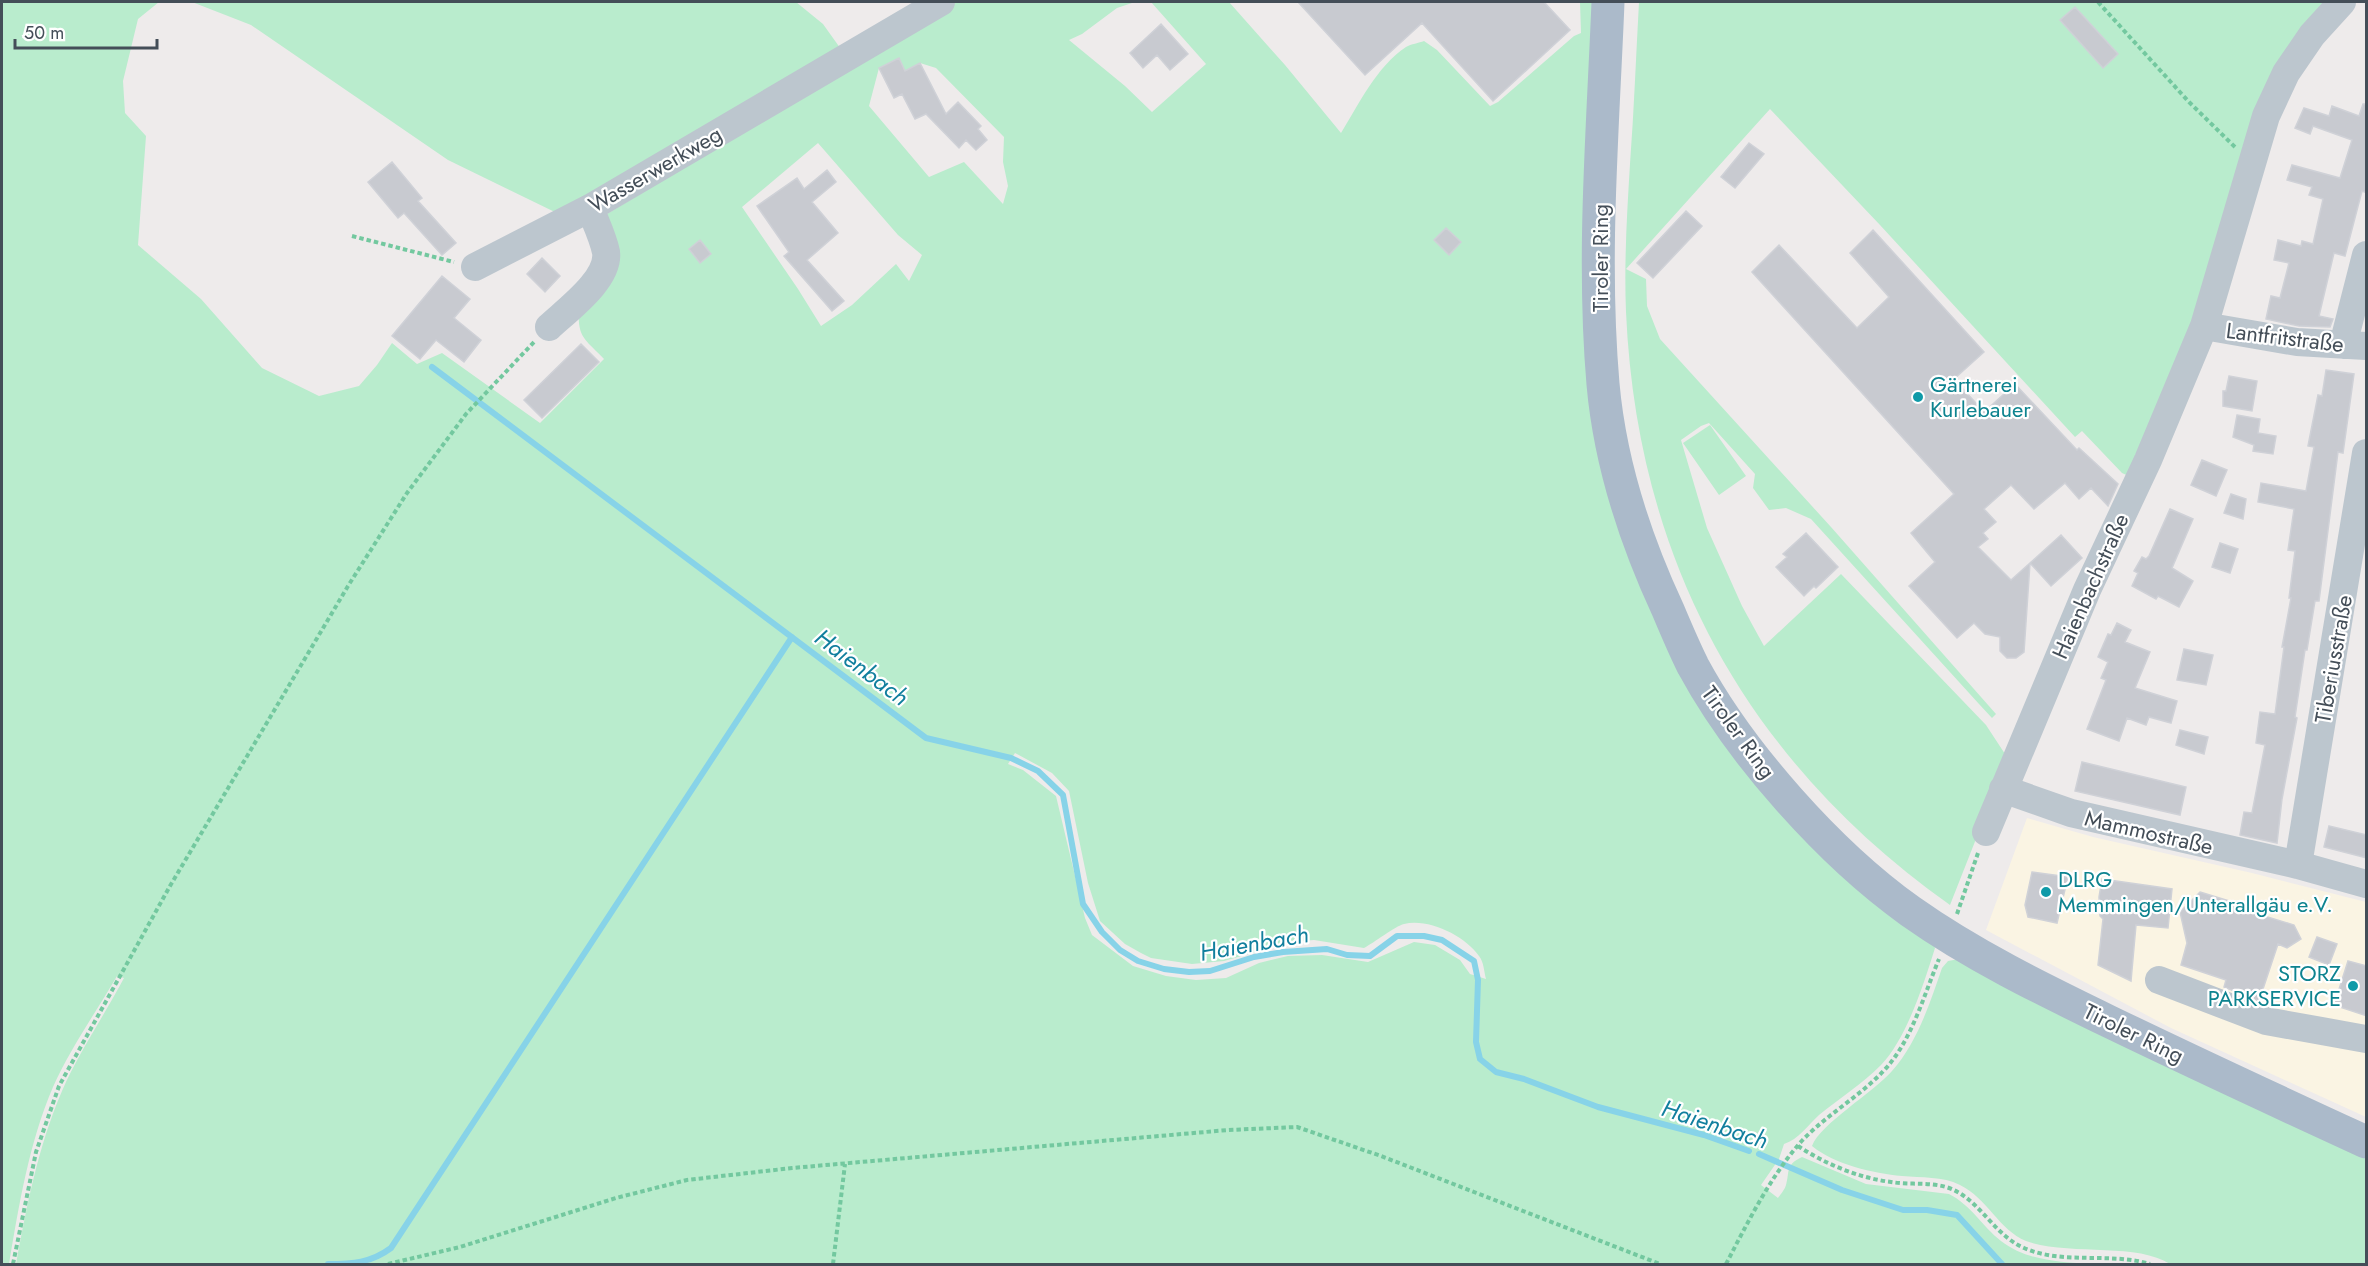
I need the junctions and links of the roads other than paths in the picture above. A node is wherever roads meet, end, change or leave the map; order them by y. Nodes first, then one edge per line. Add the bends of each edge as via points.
1 (942, 2) edge
2 (1608, 2) edge
3 (2342, 2) edge
4 (590, 208) junction
5 (2367, 255) edge
6 (475, 267) road end
7 (2204, 326) junction
8 (549, 327) road end
9 (2355, 346) edge
10 (2367, 453) edge
11 (2003, 789) junction
12 (1986, 832) road end
13 (2298, 865) junction
14 (2367, 884) edge
15 (2159, 980) dead end
16 (2367, 1039) edge
17 (2367, 1142) edge

1 - 4 street, Wasserwerkweg
2 - 17 main road, Tiroler Ring via 1598,241 1603,387 1627,509 1640,548 1693,665 1714,700 1789,799 1861,870 1908,909 1950,921 2071,1003
3 - 7 street, Haienbachstraße via 2312,35 2286,73 2266,116
4 - 6 street, Wasserwerkweg
4 - 8 street via 606,251 604,267 598,279
5 - 9 street
7 - 9 street, Lantfritstraße via 2260,337
7 - 11 street, Haienbachstraße
10 - 13 street, Tiberiusstraße
11 - 12 street, Haienbachstraße
11 - 13 street, Mammostraße via 2071,813
13 - 14 street, Mammostraße
15 - 16 street via 2266,1021

